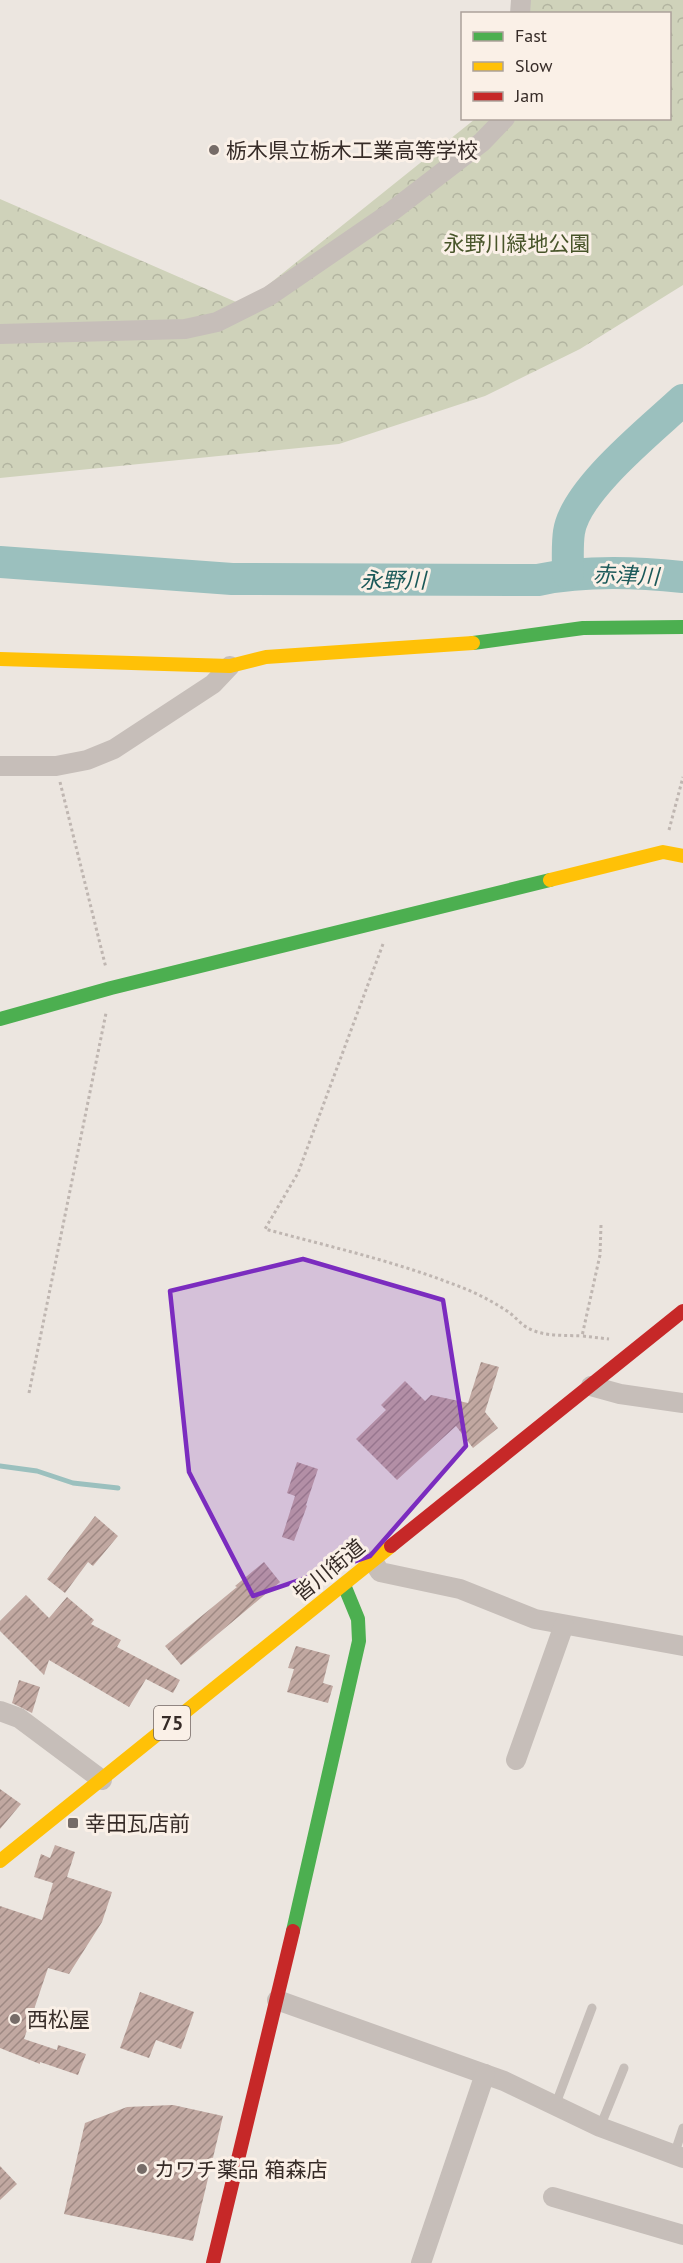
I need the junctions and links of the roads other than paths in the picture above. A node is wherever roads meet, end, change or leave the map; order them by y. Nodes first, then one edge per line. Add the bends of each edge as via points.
1 (503, 120) edge
2 (0, 334) edge
3 (683, 627) edge
4 (0, 659) edge
5 (230, 666) junction
6 (0, 766) edge
7 (683, 856) edge
8 (0, 1019) edge
9 (683, 1311) edge
10 (591, 1386) junction
11 (683, 1403) edge
12 (373, 1561) junction
13 (344, 1585) junction
14 (564, 1625) junction
15 (683, 1646) edge
16 (0, 1711) edge
17 (516, 1760) dead end
18 (102, 1780) junction
19 (0, 1862) edge
20 (277, 2000) junction
21 (592, 2008) dead end
22 (624, 2068) dead end
23 (485, 2074) junction
24 (555, 2106) junction
25 (600, 2127) junction
26 (683, 2128) edge
27 (678, 2156) edge
28 (553, 2197) dead end
29 (683, 2235) edge
30 (213, 2263) edge
31 (421, 2263) edge

1 - 2 street via 482,142 387,215 269,296 217,322 185,329
3 - 5 street via 583,628 488,642 266,657
4 - 5 street
5 - 6 street via 213,684 114,749 56,766
7 - 8 street via 663,852
9 - 10 street, 皆川街道 / 75
10 - 11 street
10 - 12 street, 皆川街道 / 75
12 - 13 street, 皆川街道 / 75
12 - 14 street via 380,1572 460,1589 535,1619
13 - 18 street, 皆川街道 / 75
13 - 20 street via 361,1627 359,1641
14 - 15 street
14 - 17 street
16 - 18 street via 19,1718
18 - 19 street, 皆川街道 / 75
20 - 23 street
20 - 30 street
21 - 24 lane
22 - 25 lane
23 - 24 street
23 - 31 street
24 - 25 street
25 - 27 street
26 - 27 lane
28 - 29 street

